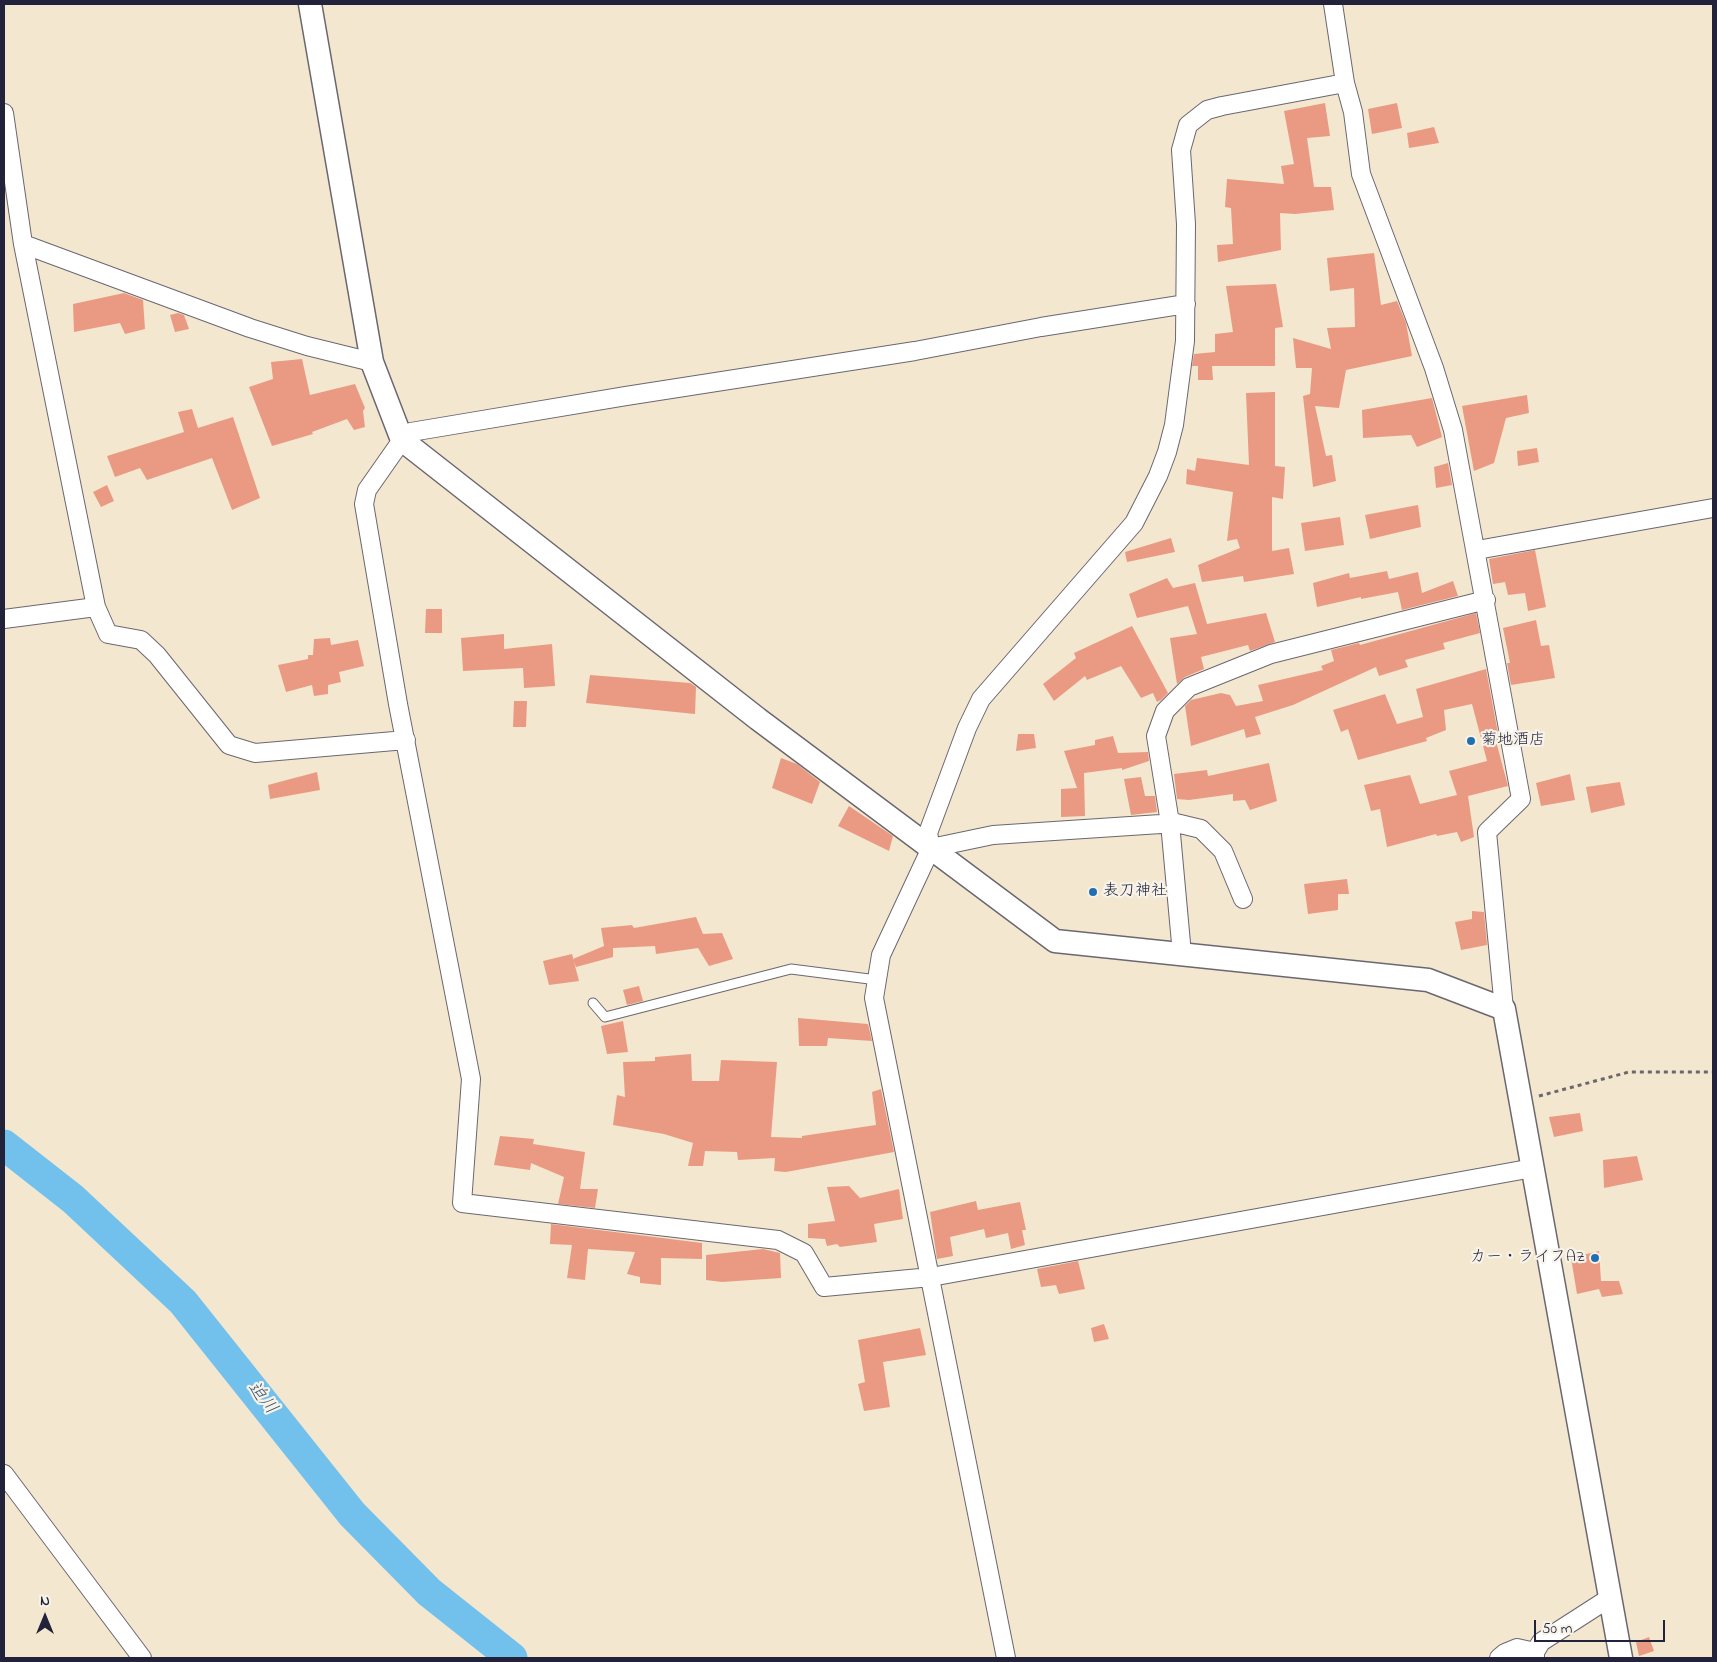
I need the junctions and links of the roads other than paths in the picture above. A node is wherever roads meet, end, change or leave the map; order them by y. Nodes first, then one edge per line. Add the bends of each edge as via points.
1 (310, 4) edge
2 (1333, 4) edge
3 (1345, 83) junction
4 (4, 113) edge
5 (23, 244) junction
6 (1186, 304) junction
7 (372, 362) junction
8 (402, 440) junction
9 (1713, 508) edge
10 (1477, 550) junction
11 (1486, 600) junction
12 (96, 607) junction
13 (4, 619) edge
14 (406, 740) junction
15 (1170, 823) junction
16 (931, 848) junction
17 (1243, 900) dead end
18 (1182, 954) junction
19 (877, 980) junction
20 (593, 1003) dead end
21 (1504, 1009) junction
22 (1532, 1168) junction
23 (931, 1277) junction
24 (4, 1474) edge
25 (1611, 1597) junction
26 (1535, 1655) edge
27 (142, 1658) edge
28 (1006, 1658) edge
29 (1499, 1658) edge
30 (1621, 1658) edge

1 - 7 street
2 - 3 street
3 - 6 street via 1207,110 1188,125 1181,150 1186,224
3 - 10 street via 1353,112 1361,174 1454,430
4 - 5 street
5 - 7 street via 250,328
5 - 12 street
6 - 8 street via 411,432
6 - 16 street via 1185,342 1174,425 1158,476 1134,523 1115,548 981,699 966,728 928,833
7 - 8 street
8 - 14 street via 367,490 364,504
8 - 16 street via 758,719
9 - 10 street
10 - 11 street
11 - 15 street via 1271,654 1189,687 1166,711 1156,736
11 - 21 street via 1521,798 1487,832
12 - 13 street
12 - 14 street via 108,634 141,640 157,655 229,745 255,753
14 - 23 street via 471,1079 462,1203 778,1240 804,1253 824,1287
15 - 16 street via 993,834
15 - 17 street via 1201,829 1222,852
15 - 18 street
16 - 18 street via 1056,941
16 - 19 street via 881,955
18 - 21 street via 1428,980
19 - 20 lane via 790,969 605,1017
19 - 23 street via 874,998
21 - 22 street
22 - 23 street
22 - 25 street
23 - 28 street
24 - 27 street
25 - 26 street via 1541,1642
25 - 30 street
26 - 29 street via 1517,1648

